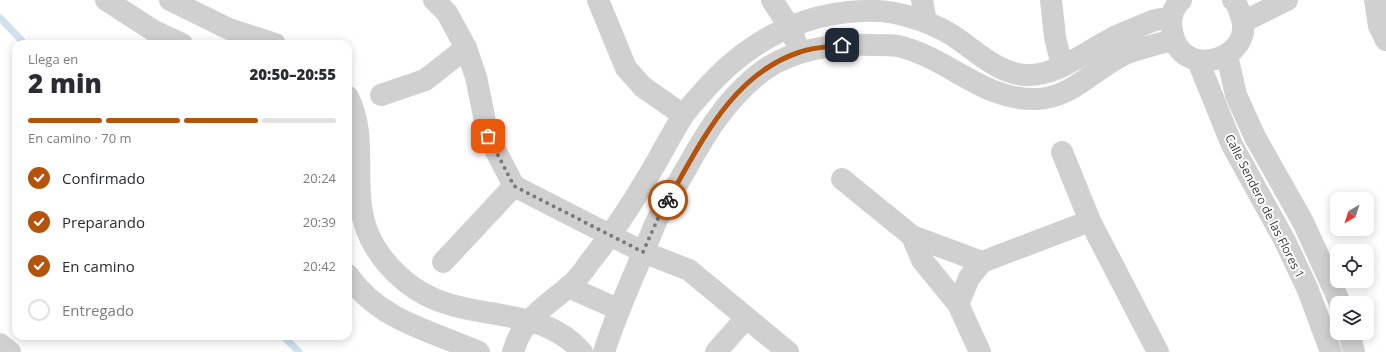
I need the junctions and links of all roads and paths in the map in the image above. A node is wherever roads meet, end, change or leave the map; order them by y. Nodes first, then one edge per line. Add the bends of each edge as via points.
1 (106, 0) edge
2 (170, 0) edge
3 (434, 0) edge
4 (598, 0) edge
5 (772, 0) edge
6 (922, 0) edge
7 (1051, 0) edge
8 (1181, 0) edge
9 (1287, 0) edge
10 (1375, 0) edge
11 (1238, 6) edge
12 (926, 22) junction
13 (789, 26) junction
14 (1172, 30) junction
15 (173, 40) edge
16 (263, 40) edge
17 (1386, 40) edge
18 (466, 48) junction
19 (800, 52) junction
20 (1228, 55) junction
21 (1198, 61) junction
22 (1062, 66) junction
23 (381, 94) dead end
24 (352, 107) edge
25 (683, 115) junction
26 (1062, 152) dead end
27 (842, 179) dead end
28 (514, 186) junction
29 (1090, 221) junction
30 (611, 234) junction
31 (912, 236) junction
32 (643, 252) junction
33 (443, 262) dead end
34 (982, 262) junction
35 (352, 281) edge
36 (568, 287) junction
37 (1337, 296) edge
38 (958, 304) junction
39 (618, 309) junction
40 (746, 318) junction
41 (529, 319) junction
42 (1351, 340) edge
43 (0, 344) edge
44 (10, 352) edge
45 (480, 352) edge
46 (513, 352) edge
47 (582, 352) edge
48 (604, 352) edge
49 (716, 352) edge
50 (788, 352) edge
51 (980, 352) edge
52 (1158, 352) edge
53 (1331, 352) edge
54 (1354, 352) edge

1 - 15 street via 154,31
2 - 16 street via 229,29
3 - 18 street via 447,13
4 - 25 street via 626,68 643,87
5 - 13 street
6 - 12 street
7 - 22 street via 1055,37
8 - 14 street via 1177,3
9 - 11 street
10 - 17 street via 1379,26
11 - 20 street via 1240,41
12 - 13 street via 893,13 864,10 822,16
12 - 22 street via 1014,73 1045,73
13 - 19 street
13 - 25 street via 751,47 717,75
14 - 19 street via 1125,55 1079,85 1054,96 1038,99 1000,95 940,61 896,46 856,44
14 - 21 street via 1181,51
14 - 22 street via 1160,17 1112,38
18 - 23 street via 425,80
18 - 28 street via 476,77 488,136
19 - 32 street via 781,60 756,76 724,107 709,128 659,216
20 - 21 street via 1212,61
20 - 37 street, Calle Sendero de las Flores 1 via 1236,95 1255,137 1303,222
21 - 53 street, Calle Sendero de las Flores 1 via 1232,145 1308,290
24 - 41 street via 358,132 360,209 366,230 384,260 399,277 417,290 445,303
25 - 30 street via 654,167
26 - 29 street
27 - 31 street
28 - 30 street
28 - 33 street
29 - 34 street
29 - 52 street
30 - 32 street
30 - 36 street
31 - 34 street
31 - 38 street via 922,260
32 - 39 street
32 - 40 street via 689,270
34 - 38 street via 969,278
35 - 45 street via 370,301 406,324
36 - 39 street
36 - 41 street
38 - 51 street
39 - 48 street
40 - 49 street
40 - 50 street
41 - 46 street
41 - 47 street via 554,329
42 - 54 street
43 - 44 street

